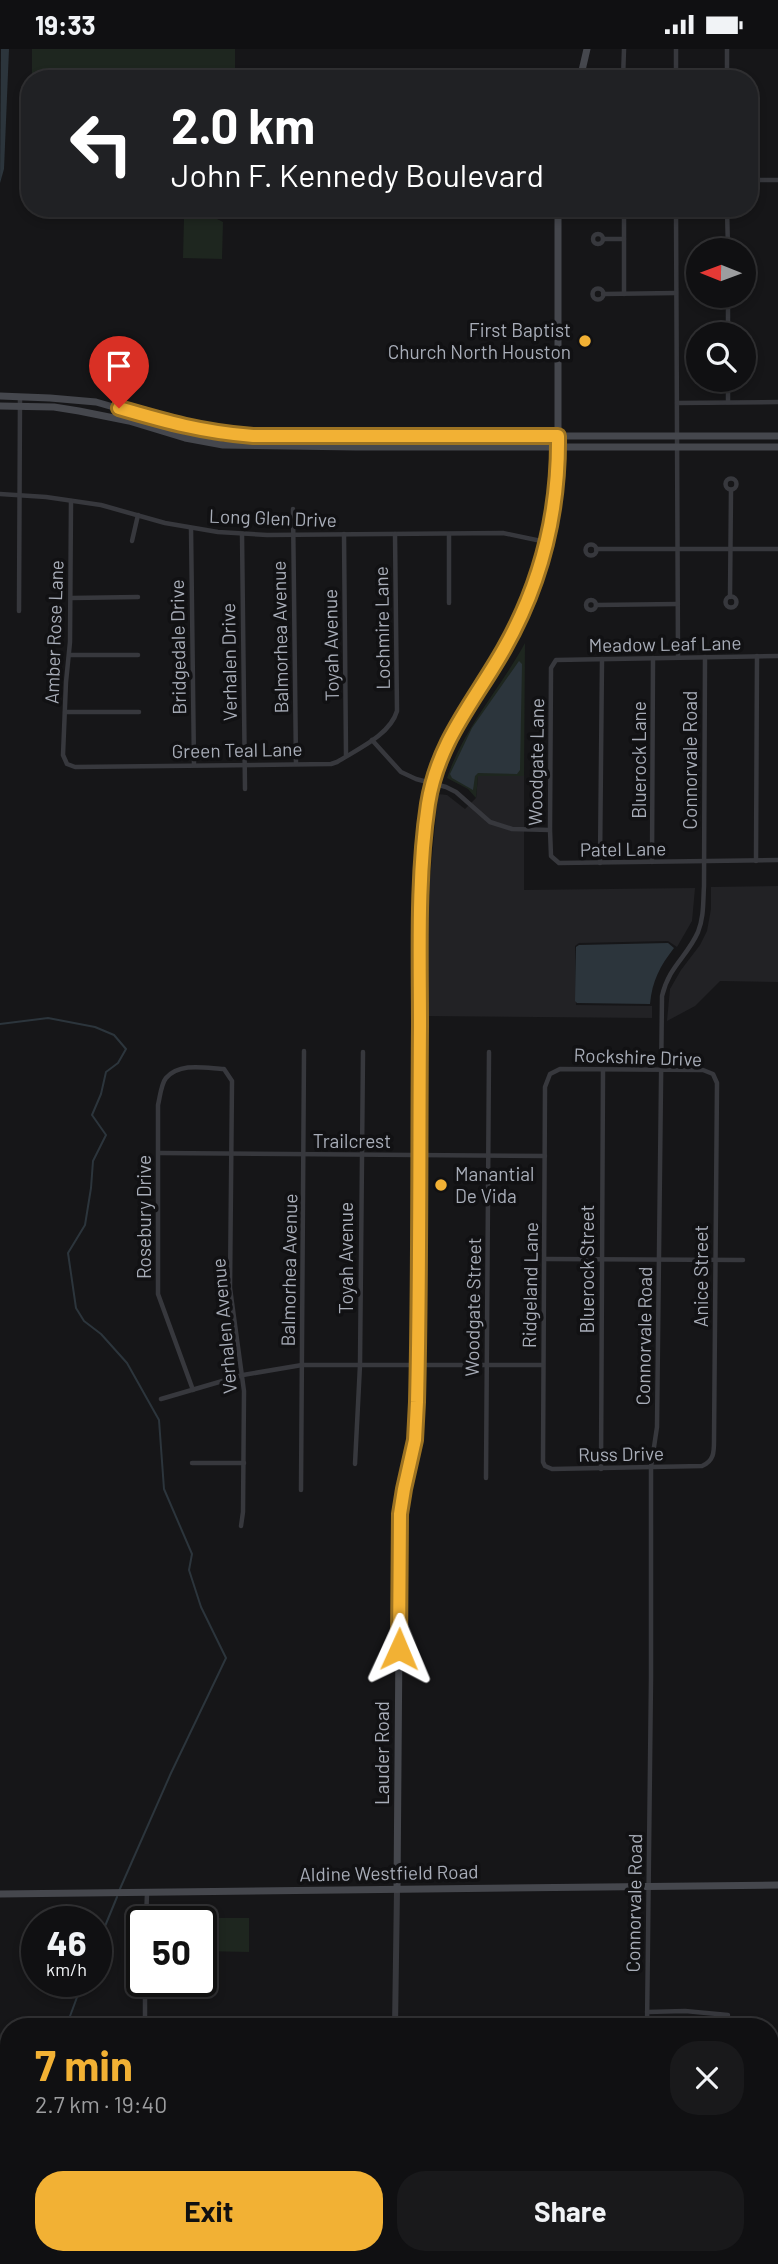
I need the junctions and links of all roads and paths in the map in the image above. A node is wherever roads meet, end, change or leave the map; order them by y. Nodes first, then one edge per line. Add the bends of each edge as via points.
1 (587, 49) edge
2 (624, 49) edge
3 (677, 49) edge
4 (727, 49) edge
5 (582, 70) edge
6 (623, 70) edge
7 (676, 70) edge
8 (727, 70) edge
9 (758, 180) edge
10 (778, 180) edge
11 (558, 217) edge
12 (624, 217) edge
13 (676, 217) edge
14 (727, 217) edge
15 (727, 238) edge
16 (603, 239) dead end
17 (624, 239) junction
18 (677, 293) junction
19 (603, 294) dead end
20 (624, 294) junction
21 (728, 392) edge
22 (0, 396) edge
23 (20, 397) junction
24 (91, 402) junction
25 (778, 402) edge
26 (677, 403) junction
27 (728, 403) junction
28 (0, 406) edge
29 (20, 406) junction
30 (89, 413) junction
31 (416, 436) junction
32 (558, 436) junction
33 (677, 436) junction
34 (778, 436) edge
35 (677, 446) junction
36 (416, 447) junction
37 (558, 447) junction
38 (778, 447) edge
39 (730, 490) dead end
40 (0, 494) edge
41 (19, 494) junction
42 (71, 501) junction
43 (293, 509) dead end
44 (138, 515) junction
45 (191, 528) junction
46 (242, 534) junction
47 (344, 534) junction
48 (395, 534) junction
49 (449, 534) junction
50 (293, 535) junction
51 (132, 541) dead end
52 (547, 542) junction
53 (596, 549) dead end
54 (730, 549) junction
55 (778, 549) edge
56 (678, 550) junction
57 (71, 597) junction
58 (138, 597) dead end
59 (730, 597) dead end
60 (449, 603) dead end
61 (678, 604) junction
62 (596, 605) dead end
63 (19, 611) dead end
64 (70, 655) junction
65 (138, 655) dead end
66 (757, 656) junction
67 (778, 656) edge
68 (678, 657) junction
69 (705, 657) junction
70 (653, 658) junction
71 (602, 659) junction
72 (553, 663) joint
73 (65, 712) junction
74 (139, 712) dead end
75 (393, 721) joint
76 (372, 740) junction
77 (346, 756) junction
78 (67, 764) joint
79 (296, 764) junction
80 (194, 765) junction
81 (245, 765) junction
82 (433, 783) junction
83 (245, 789) dead end
84 (550, 830) junction
85 (553, 860) joint
86 (778, 860) edge
87 (756, 861) junction
88 (652, 862) junction
89 (704, 862) junction
90 (600, 863) junction
91 (304, 1051) dead end
92 (363, 1052) dead end
93 (489, 1052) dead end
94 (560, 1069) joint
95 (603, 1070) junction
96 (660, 1070) junction
97 (714, 1075) joint
98 (165, 1080) joint
99 (159, 1153) junction
100 (232, 1153) junction
101 (304, 1154) junction
102 (360, 1155) junction
103 (419, 1155) junction
104 (488, 1155) junction
105 (545, 1156) junction
106 (545, 1259) junction
107 (601, 1259) junction
108 (659, 1260) junction
109 (716, 1260) junction
110 (743, 1260) dead end
111 (302, 1365) junction
112 (360, 1365) junction
113 (486, 1365) junction
114 (543, 1365) junction
115 (418, 1366) junction
116 (243, 1375) junction
117 (193, 1390) junction
118 (161, 1399) dead end
119 (192, 1463) dead end
120 (244, 1464) junction
121 (355, 1464) dead end
122 (545, 1466) joint
123 (651, 1467) junction
124 (697, 1467) joint
125 (601, 1469) junction
126 (486, 1478) dead end
127 (301, 1490) dead end
128 (241, 1526) dead end
129 (778, 1885) edge
130 (648, 1887) junction
131 (397, 1889) junction
132 (147, 1893) junction
133 (0, 1894) edge
134 (147, 1906) edge
135 (145, 1997) edge
136 (647, 2012) junction
137 (728, 2015) dead end
138 (145, 2018) edge
139 (395, 2018) edge
140 (647, 2018) edge

1 - 5 main road
2 - 6 street
3 - 7 street
4 - 8 street
9 - 10 street
11 - 32 main road, Lauder Road
12 - 17 street
13 - 18 street
14 - 15 street
16 - 17 street
17 - 20 street
18 - 20 street
18 - 26 street
19 - 20 street
21 - 27 street
22 - 23 main road
23 - 24 main road
23 - 29 street
24 - 30 main road
24 - 31 main road via 224,434
25 - 27 street
26 - 27 street
26 - 33 street
28 - 29 main road
29 - 30 main road
29 - 41 street
30 - 36 main road via 223,445
31 - 32 main road
31 - 36 main road
32 - 33 main road
32 - 37 main road, Lauder Road
33 - 34 main road
33 - 35 street
35 - 37 main road
35 - 38 main road
35 - 56 street
36 - 37 main road
37 - 52 main road, Lauder Road via 557,494
39 - 54 street
40 - 41 street, Long Glen Drive
41 - 42 street, Long Glen Drive
41 - 63 street
42 - 44 street, Long Glen Drive
42 - 57 street, Amber Rose Lane
43 - 50 street, Balmorhea Avenue
44 - 45 street, Long Glen Drive
44 - 51 street
45 - 46 street, Long Glen Drive
45 - 80 street, Bridgedale Drive
46 - 50 street, Long Glen Drive
46 - 81 street, Verhalen Drive
47 - 48 street, Long Glen Drive
47 - 50 street, Long Glen Drive
47 - 77 street, Toyah Avenue
48 - 49 street, Long Glen Drive
48 - 75 street, Lochmire Lane via 397,711
49 - 52 street, Long Glen Drive via 503,533
49 - 60 street
50 - 79 street, Balmorhea Avenue
52 - 82 main road, Lauder Road via 517,625 453,729
53 - 56 street
54 - 55 street
54 - 56 street
54 - 59 street
56 - 61 street
57 - 58 street
57 - 64 street, Amber Rose Lane
61 - 62 street
61 - 68 street
64 - 65 street
64 - 73 street, Amber Rose Lane
66 - 67 street, Meadow Leaf Lane
66 - 69 street, Meadow Leaf Lane
66 - 87 street
68 - 69 street, Meadow Leaf Lane
68 - 70 street, Meadow Leaf Lane
69 - 89 street, Connorvale Road
70 - 71 street, Meadow Leaf Lane
70 - 88 street, Bluerock Lane
71 - 72 street, Meadow Leaf Lane
71 - 90 street
72 - 84 street, Woodgate Lane
73 - 74 street
73 - 78 street, Amber Rose Lane via 63,755
75 - 76 street, Green Teal Lane
76 - 77 street, Green Teal Lane
76 - 82 street via 401,772
77 - 79 street, Green Teal Lane via 331,764
78 - 80 street, Green Teal Lane
79 - 81 street, Green Teal Lane
80 - 81 street, Green Teal Lane
81 - 83 street, Verhalen Drive
82 - 84 street via 456,792 497,825
82 - 103 main road, Lauder Road via 420,915
84 - 85 street, Woodgate Lane
85 - 90 street, Patel Lane
86 - 87 street, Patel Lane
87 - 89 street, Patel Lane
88 - 89 street, Patel Lane
88 - 90 street, Patel Lane
89 - 96 street, Connorvale Road via 702,921 671,970 662,996
91 - 101 street, Balmorhea Avenue
92 - 102 street, Toyah Avenue
93 - 104 street, Woodgate Street
94 - 95 street, Rockshire Drive
94 - 105 street, Ridgeland Lane via 550,1074 545,1087
95 - 96 street, Rockshire Drive
95 - 107 street, Bluerock Street
96 - 97 street, Rockshire Drive via 703,1070
96 - 108 street, Connorvale Road
97 - 109 street, Anice Street
98 - 99 street, Rosebury Drive via 158,1105
98 - 100 street, Verhalen Avenue via 178,1069 224,1069 232,1081
99 - 100 street, Trailcrest
99 - 117 street, Rosebury Drive via 158,1294
100 - 101 street, Trailcrest
100 - 116 street, Verhalen Avenue via 230,1288
101 - 102 street, Trailcrest
101 - 111 street, Balmorhea Avenue
102 - 103 street, Trailcrest
102 - 112 street, Toyah Avenue
103 - 104 street, Trailcrest
103 - 115 main road, Lauder Road
104 - 105 street, Trailcrest
104 - 113 street, Woodgate Street
105 - 106 street, Ridgeland Lane
106 - 107 street
106 - 114 street, Ridgeland Lane
107 - 108 street
107 - 125 street, Bluerock Street
108 - 109 street
108 - 123 street, Connorvale Road via 657,1427
109 - 110 street
109 - 124 street, Anice Street via 713,1456 708,1464
111 - 112 street
111 - 116 street
111 - 127 street, Balmorhea Avenue
112 - 115 street
112 - 121 street, Toyah Avenue
113 - 114 street
113 - 115 street
113 - 126 street, Woodgate Street
114 - 122 street, Ridgeland Lane
115 - 131 main road, Lauder Road via 415,1440 400,1514
116 - 117 street
116 - 120 street, Verhalen Avenue
117 - 118 street
119 - 120 street
120 - 128 street, Verhalen Avenue
122 - 125 street, Russ Drive
123 - 124 street, Russ Drive
123 - 125 street, Russ Drive
123 - 130 street, Connorvale Road
129 - 130 main road, Aldine Westfield Road
130 - 131 main road, Aldine Westfield Road
130 - 136 street, Connorvale Road
131 - 132 main road, Aldine Westfield Road
131 - 139 street, Lauder Road
132 - 133 main road, Aldine Westfield Road
132 - 134 street
135 - 138 street
136 - 137 street
136 - 140 street, Connorvale Road

